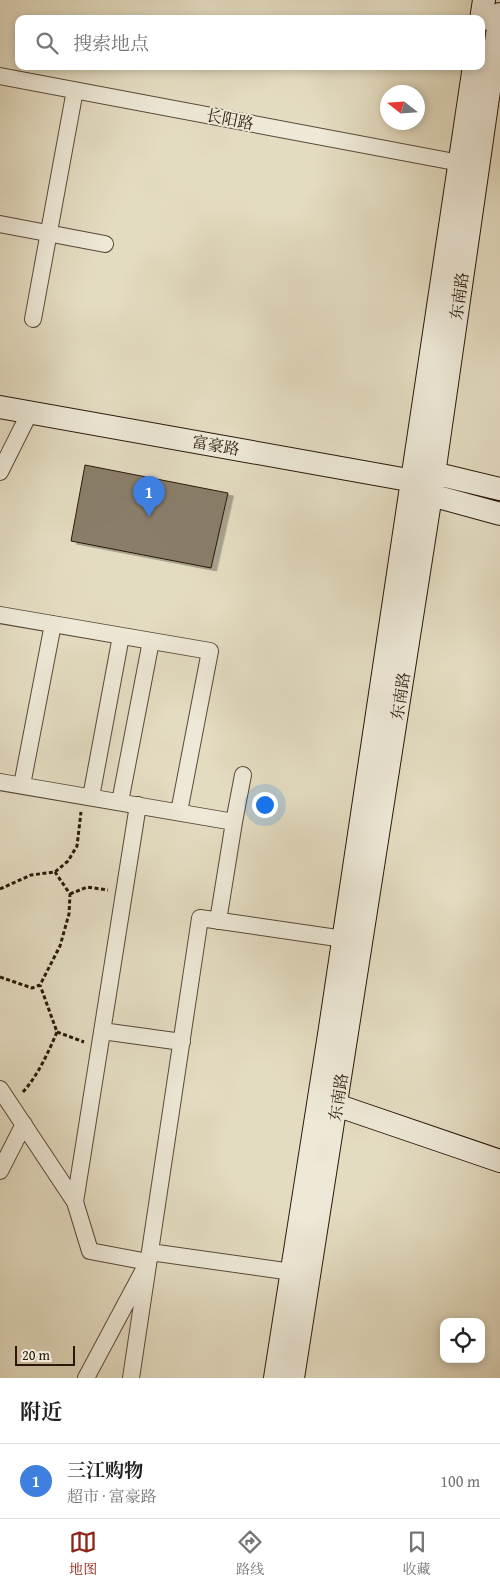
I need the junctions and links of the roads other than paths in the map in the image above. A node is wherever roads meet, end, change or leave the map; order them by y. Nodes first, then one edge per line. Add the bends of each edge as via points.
1 (484, 0) edge
2 (500, 14) edge
3 (482, 15) edge
4 (473, 70) edge
5 (0, 76) edge
6 (75, 90) junction
7 (460, 163) junction
8 (0, 224) edge
9 (49, 233) junction
10 (105, 244) dead end
11 (33, 319) dead end
12 (0, 407) edge
13 (30, 412) junction
14 (0, 472) edge
15 (427, 483) junction
16 (500, 490) edge
17 (500, 514) edge
18 (0, 615) edge
19 (53, 624) junction
20 (121, 636) junction
21 (151, 641) junction
22 (243, 775) dead end
23 (0, 782) edge
24 (22, 786) junction
25 (86, 796) junction
26 (120, 802) junction
27 (138, 805) junction
28 (179, 812) junction
29 (234, 822) junction
30 (218, 921) junction
31 (344, 939) junction
32 (101, 1039) junction
33 (182, 1042) junction
34 (0, 1089) edge
35 (336, 1105) junction
36 (24, 1124) junction
37 (500, 1161) edge
38 (0, 1171) edge
39 (75, 1202) junction
40 (149, 1257) junction
41 (292, 1272) junction
42 (86, 1378) edge
43 (131, 1378) edge
44 (275, 1378) edge
45 (293, 1378) edge

1 - 3 main road
2 - 15 main road, 东南路
4 - 7 main road, 东南路
5 - 6 street, 长阳路
6 - 7 street, 长阳路
6 - 9 street
7 - 15 main road, 东南路
8 - 9 street
9 - 10 street
9 - 11 street
12 - 13 main road, 富豪路
13 - 14 street
13 - 15 main road, 富豪路
15 - 16 main road, 富豪路
15 - 17 main road, 富豪路
15 - 31 main road, 东南路
15 - 35 main road, 东南路
18 - 19 street
19 - 20 street
19 - 24 street
20 - 21 street
20 - 25 street
21 - 26 street
21 - 28 street via 210,651
22 - 29 street
23 - 24 street
24 - 25 street
25 - 26 street
26 - 27 street
27 - 28 street
27 - 32 street
28 - 29 street
29 - 30 street
30 - 31 street
30 - 33 street via 200,918
31 - 41 main road, 东南路
32 - 33 street
32 - 39 street
33 - 40 street
34 - 36 street
35 - 37 main road
35 - 45 main road, 东南路
36 - 38 street
36 - 39 street
39 - 40 street via 90,1251
40 - 41 street
40 - 42 street
40 - 43 street
41 - 44 main road, 东南路

